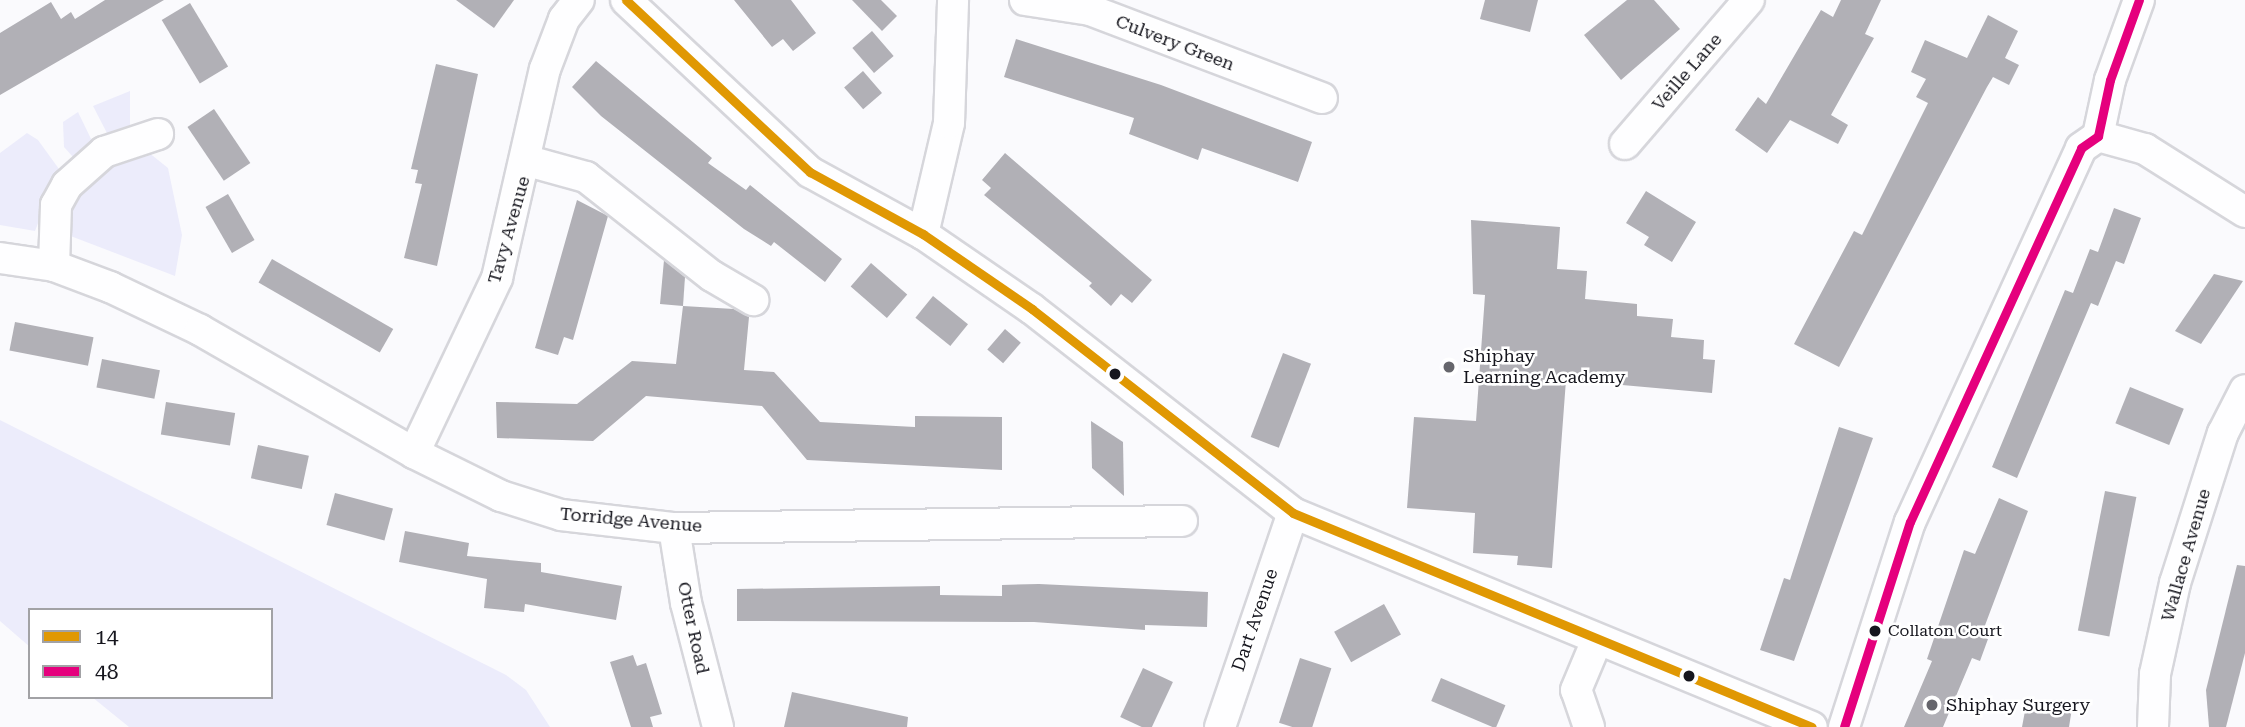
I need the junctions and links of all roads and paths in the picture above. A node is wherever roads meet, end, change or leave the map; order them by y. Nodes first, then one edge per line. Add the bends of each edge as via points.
1 (579, 0) edge
2 (626, 0) edge
3 (953, 0) edge
4 (1025, 0) edge
5 (1749, 0) edge
6 (2139, 0) edge
7 (1322, 98) dead end
8 (158, 134) dead end
9 (2098, 136) junction
10 (1625, 144) dead end
11 (528, 162) junction
12 (2245, 212) edge
13 (923, 234) junction
14 (0, 258) edge
15 (54, 266) junction
16 (753, 300) dead end
17 (2245, 390) edge
18 (414, 453) junction
19 (1293, 513) junction
20 (1182, 521) dead end
21 (674, 528) junction
22 (1597, 640) junction
23 (1581, 725) edge
24 (718, 727) edge
25 (1220, 727) edge
26 (1812, 727) edge
27 (1844, 727) edge
28 (2153, 727) edge

1 - 11 street, Tavy Avenue via 564,19 545,69
2 - 13 street via 810,172
3 - 13 street via 949,123
4 - 7 street, Culvery Green via 1090,10
5 - 10 street, Veille Lane
6 - 9 street via 2110,80
8 - 15 street via 104,152 67,185 56,205
9 - 12 street via 2145,149
9 - 27 street via 2081,148 1910,522
11 - 16 street via 586,177 712,276
11 - 18 street, Tavy Avenue via 497,278
13 - 19 street via 1032,309
14 - 15 street, Torridge Avenue
15 - 18 street, Torridge Avenue via 200,330
17 - 28 street, Wallace Avenue via 2223,433 2175,583 2155,674
18 - 21 street, Torridge Avenue via 501,496 561,516
19 - 22 street
19 - 25 street, Dart Avenue
20 - 21 street, Torridge Avenue
21 - 24 street, Otter Road via 686,603
22 - 23 street via 1576,690
22 - 26 street

